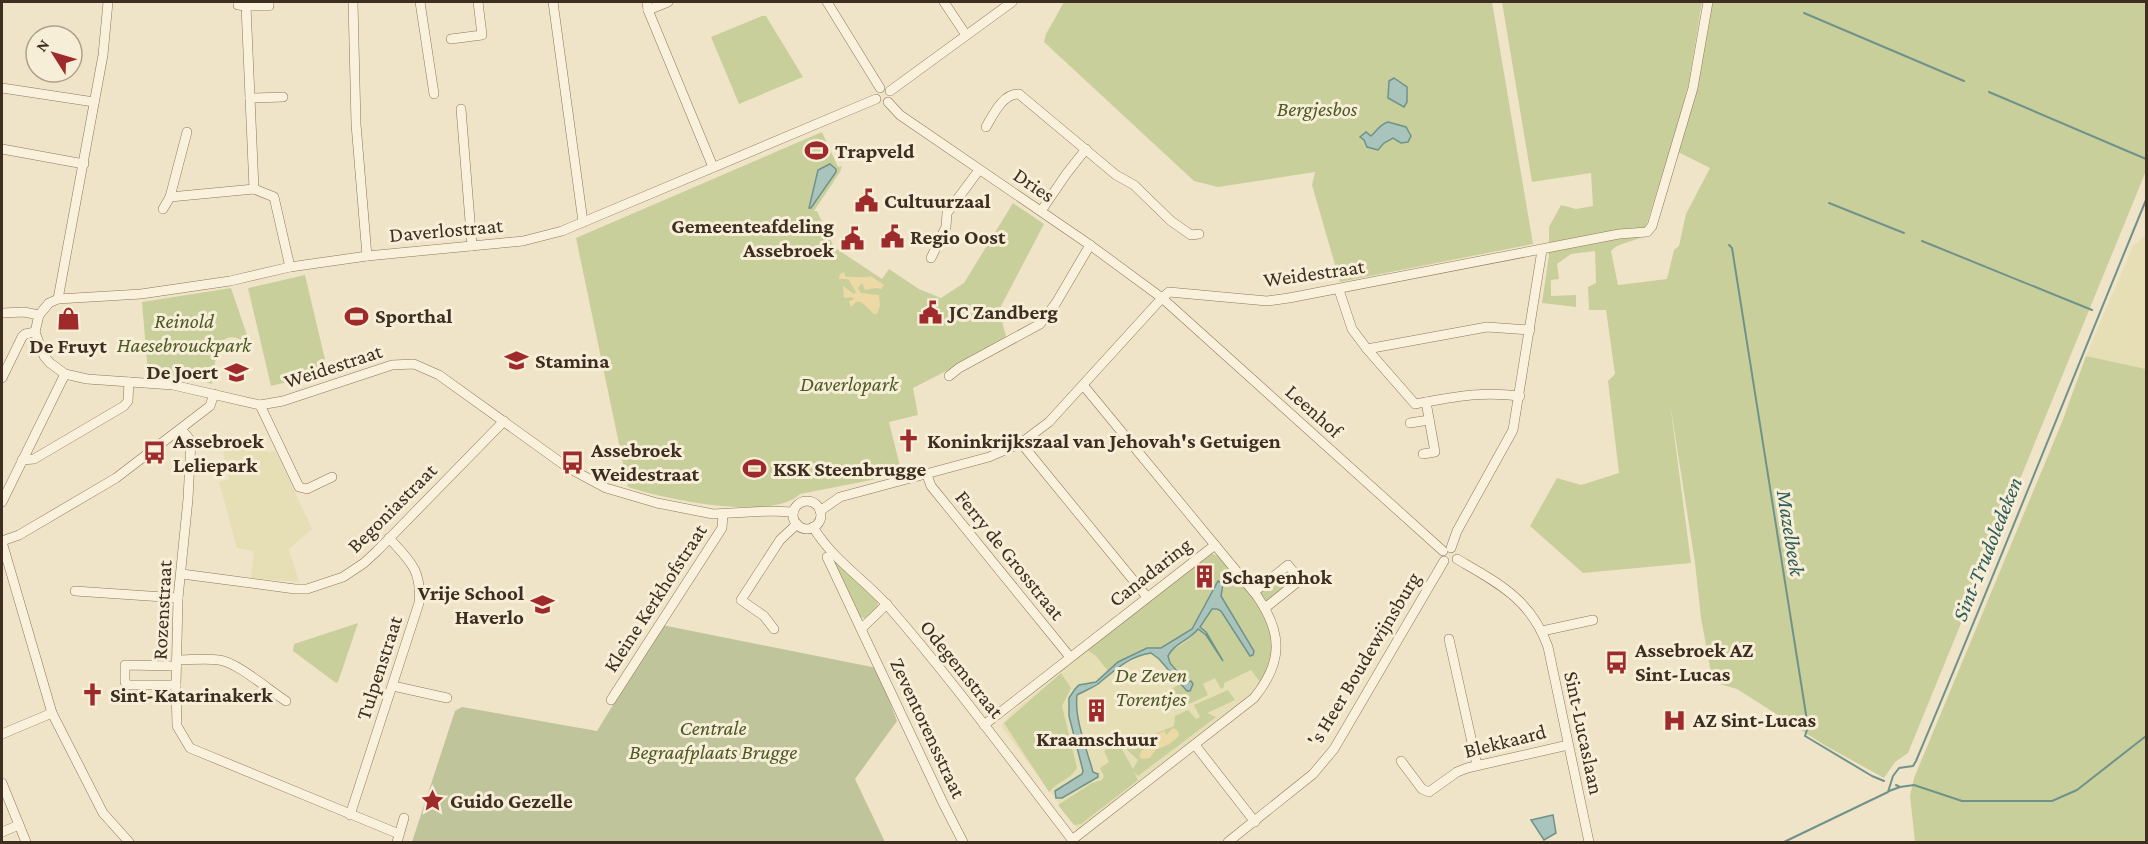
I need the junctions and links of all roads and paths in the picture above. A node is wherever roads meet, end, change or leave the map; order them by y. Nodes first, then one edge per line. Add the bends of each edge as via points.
1 (108, 2) edge
2 (269, 2) edge
3 (353, 2) edge
4 (420, 2) edge
5 (478, 2) edge
6 (552, 2) edge
7 (668, 2) edge
8 (826, 2) edge
9 (944, 2) edge
10 (1012, 2) edge
11 (1708, 2) edge
12 (242, 4) edge
13 (647, 6) edge
14 (966, 35) junction
15 (451, 39) dead end
16 (2, 88) edge
17 (880, 88) junction
18 (890, 91) junction
19 (434, 94) dead end
20 (283, 97) dead end
21 (250, 98) junction
22 (876, 99) junction
23 (94, 102) junction
24 (888, 102) junction
25 (461, 109) dead end
26 (986, 127) dead end
27 (188, 132) dead end
28 (2, 149) edge
29 (1086, 149) junction
30 (84, 164) junction
31 (713, 167) junction
32 (979, 170) junction
33 (254, 189) junction
34 (170, 197) junction
35 (163, 209) dead end
36 (1041, 211) junction
37 (584, 222) junction
38 (1199, 234) dead end
39 (1090, 245) junction
40 (472, 246) junction
41 (1542, 250) junction
42 (367, 256) junction
43 (931, 258) dead end
44 (290, 267) junction
45 (1338, 290) junction
46 (1162, 298) junction
47 (58, 299) junction
48 (2, 313) edge
49 (39, 315) junction
50 (1530, 330) junction
51 (35, 332) junction
52 (1367, 349) junction
53 (65, 374) junction
54 (949, 376) dead end
55 (2, 378) edge
56 (129, 381) junction
57 (1083, 385) junction
58 (214, 394) junction
59 (1520, 396) junction
60 (1426, 402) junction
61 (260, 405) junction
62 (1429, 420) junction
63 (504, 422) junction
64 (1410, 423) dead end
65 (181, 429) junction
66 (1022, 443) junction
67 (1423, 454) dead end
68 (22, 460) junction
69 (927, 475) junction
70 (332, 477) dead end
71 (2, 501) edge
72 (820, 511) junction
73 (793, 513) junction
74 (723, 514) junction
75 (797, 524) junction
76 (813, 527) junction
77 (389, 538) junction
78 (2, 541) edge
79 (1215, 545) junction
80 (1446, 553) junction
81 (827, 557) dead end
82 (182, 574) junction
83 (75, 591) dead end
84 (1254, 592) junction
85 (1147, 597) junction
86 (178, 598) junction
87 (887, 604) junction
88 (1265, 608) junction
89 (1593, 621) dead end
90 (861, 628) junction
91 (774, 630) dead end
92 (1542, 631) junction
93 (1449, 639) dead end
94 (1070, 657) junction
95 (177, 663) junction
96 (176, 685) junction
97 (393, 686) junction
98 (447, 698) dead end
99 (611, 700) dead end
100 (286, 701) dead end
101 (52, 713) junction
102 (984, 725) junction
103 (2, 734) edge
104 (1196, 745) junction
105 (1568, 745) junction
106 (1401, 760) dead end
107 (1477, 765) junction
108 (2, 783) edge
109 (350, 815) junction
110 (404, 818) dead end
111 (1255, 822) junction
112 (19, 825) junction
113 (2, 832) edge
114 (398, 838) edge
115 (1073, 841) edge
116 (26, 843) edge
117 (129, 843) edge
118 (963, 843) edge
119 (1228, 843) edge
120 (1589, 843) edge

1 - 23 street
2 - 12 street via 269,6
3 - 42 street via 356,124
4 - 19 street
5 - 15 street via 483,35
6 - 37 street
7 - 13 street
8 - 17 street
9 - 14 street
10 - 14 street
11 - 41 street, Weidestraat via 1693,88 1649,230
12 - 21 street
13 - 31 street
14 - 18 street
16 - 23 street
17 - 18 street
17 - 22 street
18 - 24 street
20 - 21 street
21 - 33 street
22 - 24 street
22 - 31 street, Daverlostraat
23 - 30 street
24 - 32 street, Dries via 900,115
25 - 40 street
26 - 29 street via 1005,99 1019,94
27 - 34 street
28 - 30 street
29 - 36 street
29 - 38 street via 1134,185 1171,221 1191,235
30 - 47 street
31 - 37 street, Daverlostraat
32 - 36 street, Dries
32 - 43 street via 947,213 946,227
33 - 34 street
33 - 44 street via 274,197
34 - 35 street
36 - 39 street, Dries
37 - 40 street, Daverlostraat via 542,238
39 - 46 street, Dries
39 - 54 street via 1040,324
40 - 42 street, Daverlostraat
41 - 45 street, Weidestraat
41 - 50 street, 's Heer Boudewijnsburg
42 - 44 street, Daverlostraat
44 - 47 street, Daverlostraat via 230,281 141,294
45 - 46 street, Weidestraat via 1267,301 1173,291
45 - 52 street via 1353,329
46 - 57 street
46 - 80 street, Leenhof
47 - 49 street
48 - 49 street
49 - 51 street
50 - 52 street via 1487,327
50 - 59 street, 's Heer Boudewijnsburg
51 - 53 street via 44,356
51 - 55 street via 22,337
52 - 60 street via 1415,404
53 - 56 street, Weidestraat
53 - 68 street
56 - 58 street, Weidestraat
56 - 68 street via 124,406 34,459
57 - 66 street via 1049,422
57 - 79 street
58 - 61 street, Weidestraat
58 - 65 street via 210,406
59 - 60 street via 1473,394
59 - 80 street, 's Heer Boudewijnsburg via 1508,442
60 - 62 street
61 - 63 street, Weidestraat via 392,365 414,364 439,375
61 - 70 street via 299,487 307,489
62 - 64 street
62 - 67 street via 1435,452
63 - 74 street, Weidestraat via 567,467 606,488 657,503
63 - 77 street, Begoniastraat
65 - 78 street via 116,478
65 - 82 street, Rozenstraat via 191,441
66 - 69 street via 1000,454
66 - 85 street
68 - 71 street
69 - 72 street via 840,497
69 - 94 street, Ferry de Grosstraat via 931,486
72 - 73 street via 814,502 806,501 799,503
72 - 76 street via 820,519
73 - 74 street, Weidestraat
73 - 75 street
74 - 99 street, Kleine Kerkhofstraat via 722,528
75 - 76 street via 807,529
75 - 91 street via 780,540 741,600 764,616
76 - 87 street, Odegemstraat via 822,542
77 - 82 street, Begoniastraat via 343,577 307,588
77 - 97 street, Tulpenstraat via 413,564 420,588 419,603
78 - 101 street
79 - 84 street, Canadaring
79 - 85 street, Canadaring
80 - 92 street, Sint-Lucaslaan via 1452,563 1457,559 1506,588 1527,608
80 - 111 street, 's Heer Boudewijnsburg via 1334,749 1313,774
81 - 90 street, Zeventorensstraat
82 - 86 street, Rozenstraat
83 - 86 street
84 - 88 street, Canadaring
84 - 88 street via 1288,565 1300,580
85 - 94 street, Canadaring
86 - 95 street, Rozenstraat
87 - 90 street
87 - 102 street, Odegemstraat
88 - 104 street, Canadaring via 1276,644 1270,675 1254,698
89 - 92 street
90 - 118 street, Zeventorensstraat
92 - 105 street, Sint-Lucaslaan
93 - 107 street
94 - 102 street, Canadaring
95 - 96 street, Rozenstraat
95 - 96 street via 125,665 128,685
95 - 100 street via 221,660
96 - 109 street, Rozenstraat via 177,726 190,748
97 - 98 street
97 - 109 street, Tulpenstraat
101 - 103 street
101 - 117 street via 103,813
102 - 115 street, Odegemstraat
104 - 111 street
104 - 115 street, Canadaring
105 - 107 street, Blekkaard
105 - 120 street, Sint-Lucaslaan
106 - 107 street, Blekkaard via 1422,789 1429,792 1457,772
108 - 112 street
109 - 114 street, Rozenstraat
110 - 114 street
111 - 119 street, 's Heer Boudewijnsburg
112 - 113 street
112 - 116 street

